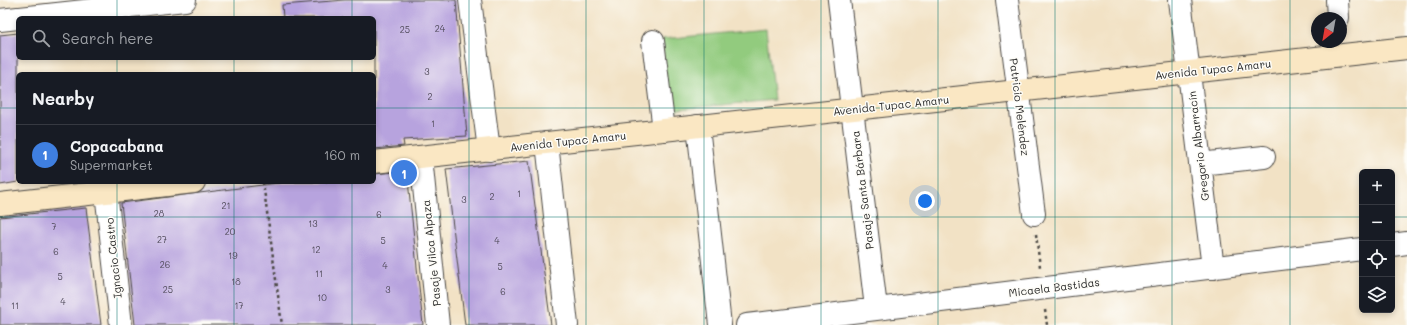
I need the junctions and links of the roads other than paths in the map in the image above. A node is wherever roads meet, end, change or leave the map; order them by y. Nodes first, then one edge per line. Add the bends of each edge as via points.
1 (185, 0) edge
2 (470, 0) edge
3 (839, 0) edge
4 (1007, 0) edge
5 (1180, 0) edge
6 (1337, 0) edge
7 (104, 4) edge
8 (1338, 12) edge
9 (31, 16) edge
10 (16, 18) edge
11 (0, 20) edge
12 (653, 41) dead end
13 (1341, 48) edge
14 (1347, 48) edge
15 (1407, 48) edge
16 (1189, 72) junction
17 (1018, 91) junction
18 (852, 109) junction
19 (698, 126) junction
20 (664, 130) junction
21 (546, 143) junction
22 (489, 150) junction
23 (421, 157) junction
24 (1264, 157) dead end
25 (376, 162) edge
26 (1200, 164) junction
27 (176, 184) edge
28 (106, 192) junction
29 (0, 204) edge
30 (1034, 214) dead end
31 (1407, 244) edge
32 (1395, 245) edge
33 (1359, 249) edge
34 (1213, 268) junction
35 (876, 308) junction
36 (121, 325) edge
37 (438, 325) edge
38 (567, 325) edge
39 (720, 325) edge
40 (747, 325) edge

1 - 7 street
2 - 22 street
3 - 18 street, Pasaje Santa Bárbara
4 - 17 street, Patricio Meléndez
5 - 16 street, Gregorio Albarracín
6 - 8 street
7 - 9 street
10 - 11 street
12 - 20 street
13 - 16 street, Avenida Tupac Amaru
14 - 15 street, Avenida Tupac Amaru
16 - 17 street, Avenida Tupac Amaru
16 - 26 street, Gregorio Albarracín
17 - 18 street, Avenida Tupac Amaru
17 - 30 street, Patricio Meléndez
18 - 19 street, Avenida Tupac Amaru
18 - 35 street, Pasaje Santa Bárbara
19 - 20 street, Avenida Tupac Amaru
19 - 39 street
20 - 21 street, Avenida Tupac Amaru
21 - 22 street, Avenida Tupac Amaru
21 - 38 street
22 - 23 street, Avenida Tupac Amaru
23 - 25 street, Avenida Tupac Amaru
23 - 37 street, Pasaje Vilca Alpaza
24 - 26 street
26 - 34 street, Gregorio Albarracín
27 - 28 street
28 - 29 street
28 - 36 street, Ignacio Castro
31 - 32 street
33 - 34 street, Micaela Bastidas
34 - 35 street, Micaela Bastidas
35 - 40 street, Micaela Bastidas

